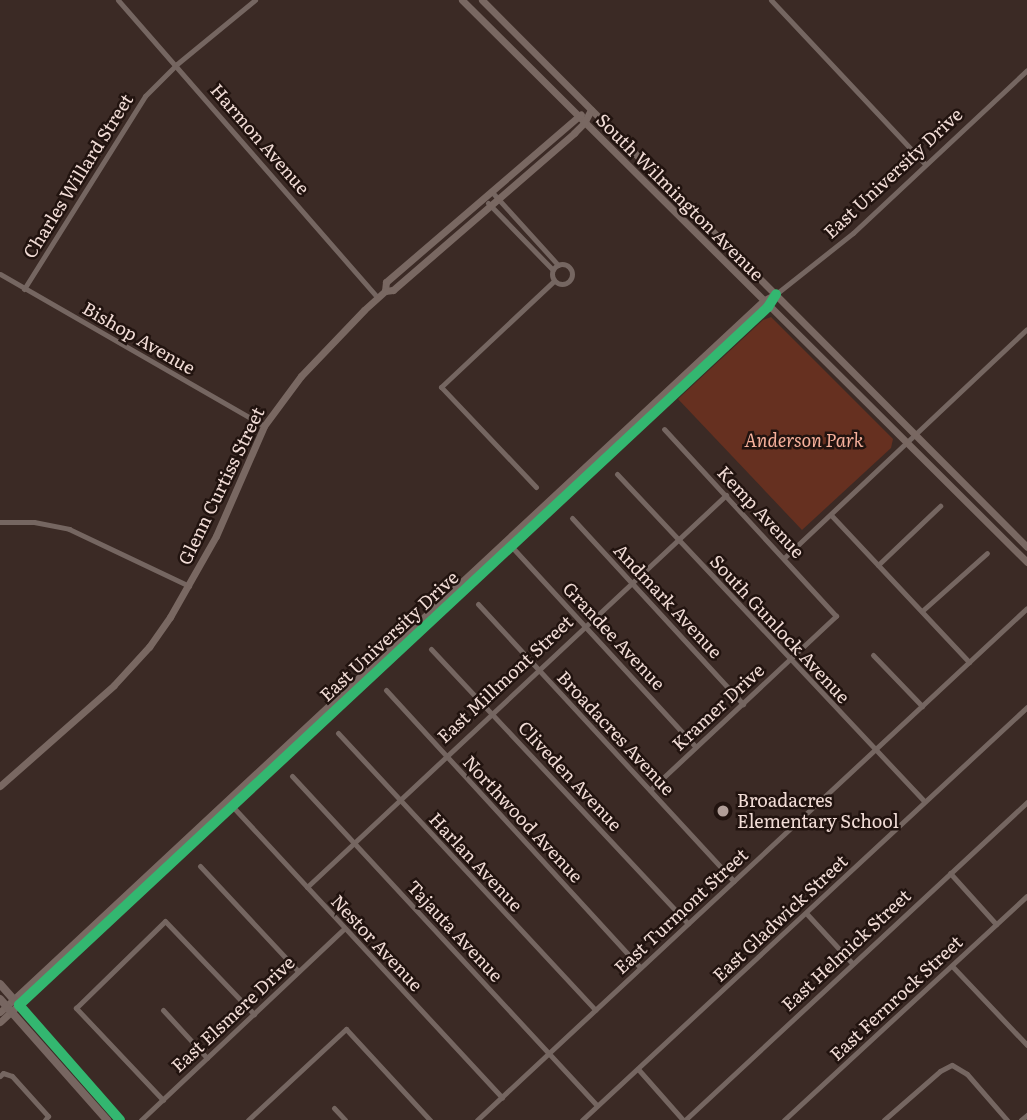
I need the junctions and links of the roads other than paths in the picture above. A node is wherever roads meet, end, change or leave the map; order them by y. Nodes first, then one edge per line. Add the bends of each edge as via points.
1 (118, 0) edge
2 (255, 0) edge
3 (462, 0) edge
4 (482, 0) edge
5 (771, 0) edge
6 (177, 64) junction
7 (1027, 70) edge
8 (591, 110) junction
9 (577, 116) junction
10 (584, 123) junction
11 (925, 164) junction
12 (491, 191) junction
13 (483, 198) junction
14 (498, 199) junction
15 (490, 206) junction
16 (558, 265) junction
17 (553, 270) junction
18 (0, 274) edge
19 (554, 281) junction
20 (24, 289) junction
21 (385, 292) junction
22 (776, 294) junction
23 (378, 298) junction
24 (765, 304) junction
25 (1027, 329) edge
26 (264, 426) junction
27 (664, 429) dead end
28 (915, 435) junction
29 (906, 444) junction
30 (617, 474) dead end
31 (536, 487) dead end
32 (726, 495) junction
33 (940, 506) dead end
34 (831, 515) junction
35 (572, 518) dead end
36 (0, 522) edge
37 (678, 538) junction
38 (509, 543) junction
39 (1027, 547) edge
40 (988, 553) dead end
41 (785, 557) junction
42 (1027, 562) edge
43 (878, 565) junction
44 (631, 582) junction
45 (189, 586) junction
46 (478, 604) dead end
47 (1027, 608) edge
48 (922, 611) junction
49 (836, 616) joint
50 (585, 624) junction
51 (431, 649) dead end
52 (873, 655) dead end
53 (789, 659) junction
54 (969, 662) junction
55 (537, 669) junction
56 (386, 690) dead end
57 (743, 704) junction
58 (922, 706) junction
59 (1027, 706) edge
60 (491, 711) junction
61 (338, 733) dead end
62 (695, 746) junction
63 (874, 750) junction
64 (445, 755) junction
65 (292, 776) dead end
66 (0, 786) edge
67 (650, 790) junction
68 (398, 799) junction
69 (924, 801) junction
70 (1027, 802) edge
71 (230, 804) junction
72 (353, 843) junction
73 (200, 866) dead end
74 (950, 873) junction
75 (734, 881) junction
76 (307, 887) junction
77 (1027, 896) edge
78 (806, 913) junction
79 (688, 924) junction
80 (996, 924) junction
81 (344, 929) junction
82 (852, 963) junction
83 (952, 966) junction
84 (640, 967) junction
85 (298, 971) junction
86 (0, 984) edge
87 (16, 1002) junction
88 (4, 1008) edge
89 (163, 1010) dead end
90 (595, 1010) junction
91 (254, 1014) junction
92 (0, 1022) edge
93 (1027, 1045) edge
94 (550, 1052) junction
95 (207, 1058) junction
96 (638, 1069) junction
97 (1, 1074) edge
98 (502, 1097) junction
99 (163, 1100) junction
100 (597, 1105) junction
101 (334, 1108) dead end
102 (1027, 1115) edge
103 (47, 1118) edge
104 (107, 1120) edge
105 (120, 1120) edge
106 (141, 1120) edge
107 (248, 1120) edge
108 (345, 1120) edge
109 (430, 1120) edge
110 (477, 1120) edge
111 (582, 1120) edge
112 (684, 1120) edge
113 (784, 1120) edge
114 (884, 1120) edge
115 (1007, 1120) edge
116 (1021, 1120) edge

1 - 6 street, Harmon Avenue
2 - 6 street, Charles Willard Street
3 - 9 street, South Wilmington Avenue
4 - 8 street, South Wilmington Avenue
5 - 11 street
6 - 20 street, Charles Willard Street via 145,96
6 - 23 street, Harmon Avenue
7 - 11 street, East University Drive
8 - 9 street, Glenn Curtiss Street
8 - 10 street, Glenn Curtiss Street
8 - 22 street, South Wilmington Avenue
9 - 10 street, South Wilmington Avenue
9 - 12 street, Glenn Curtiss Street
10 - 14 street, Glenn Curtiss Street
10 - 24 street, South Wilmington Avenue
11 - 22 street, East University Drive via 853,233
12 - 13 street, Glenn Curtiss Street
12 - 14 street
13 - 15 street
13 - 21 street, Glenn Curtiss Street via 386,282
14 - 15 street, Glenn Curtiss Street
14 - 16 street
15 - 17 street
15 - 21 street, Glenn Curtiss Street via 393,290
16 - 17 street
16 - 19 street via 569,268 572,275 565,284
17 - 19 street
18 - 20 street, Bishop Avenue
19 - 31 street via 441,387
20 - 26 street, Bishop Avenue
21 - 23 street, Glenn Curtiss Street
22 - 24 street, East University Drive
22 - 28 street, South Wilmington Avenue
23 - 26 street, Glenn Curtiss Street via 301,376
24 - 29 street, South Wilmington Avenue
24 - 38 street, East University Drive
25 - 28 street
26 - 45 street, Glenn Curtiss Street via 216,537
27 - 32 street, Kemp Avenue
28 - 29 street
28 - 39 street, South Wilmington Avenue
29 - 34 street
29 - 42 street, South Wilmington Avenue
30 - 37 street, South Gunlock Avenue
32 - 37 street, East Millmont Street
32 - 41 street, Kemp Avenue
33 - 43 street
34 - 41 street
34 - 43 street
35 - 44 street, Andmark Avenue
36 - 45 street via 69,529
37 - 44 street, East Millmont Street
37 - 53 street, South Gunlock Avenue
38 - 50 street, Grandee Avenue
38 - 71 street, East University Drive
40 - 48 street
41 - 49 street, Kemp Avenue
43 - 48 street
44 - 50 street, East Millmont Street
44 - 57 street, Andmark Avenue
45 - 66 street, Glenn Curtiss Street via 138,661
46 - 55 street, Broadacres Avenue
47 - 54 street, East Turmont Street
48 - 54 street
49 - 53 street, Kramer Drive
50 - 55 street, East Millmont Street
50 - 62 street, Grandee Avenue
51 - 60 street, Cliveden Avenue
52 - 58 street
53 - 57 street, Kramer Drive
53 - 63 street, South Gunlock Avenue
54 - 58 street, East Turmont Street
55 - 60 street, East Millmont Street
55 - 67 street, Broadacres Avenue
56 - 64 street, Northwood Avenue
57 - 62 street, Kramer Drive
58 - 63 street, East Turmont Street
59 - 69 street, East Gladwick Street
60 - 64 street, East Millmont Street
60 - 79 street, Cliveden Avenue
61 - 68 street, Harlan Avenue
62 - 67 street, Kramer Drive
63 - 69 street, South Gunlock Avenue
63 - 75 street, East Turmont Street
64 - 68 street, East Millmont Street
64 - 84 street, Northwood Avenue
65 - 72 street, Tajauta Avenue
67 - 75 street, Broadacres Avenue
68 - 72 street, East Millmont Street
68 - 90 street, Harlan Avenue
69 - 78 street, East Gladwick Street
70 - 74 street, East Helmick Street
71 - 76 street, Nestor Avenue
71 - 87 street, East University Drive
72 - 76 street, East Millmont Street
72 - 94 street, Tajauta Avenue
73 - 85 street
74 - 80 street
74 - 82 street, East Helmick Street
75 - 79 street, East Turmont Street
76 - 81 street, Nestor Avenue
77 - 80 street, East Fernrock Street
78 - 82 street
78 - 96 street, East Gladwick Street
79 - 84 street, East Turmont Street
80 - 83 street, East Fernrock Street
81 - 85 street, East Elsmere Drive
81 - 98 street, Nestor Avenue
82 - 112 street, East Helmick Street
83 - 93 street
83 - 113 street, East Fernrock Street
84 - 90 street, East Turmont Street
85 - 91 street, East Elsmere Drive
86 - 87 main road
87 - 88 street, East University Drive
87 - 105 main road
88 - 92 street, East University Drive
88 - 104 main road
89 - 95 street
90 - 94 street, East Turmont Street
91 - 95 street, East Elsmere Drive
91 - 99 street via 165,921 76,1007
94 - 98 street, East Turmont Street
94 - 100 street, Tajauta Avenue
95 - 99 street, East Elsmere Drive
96 - 100 street, East Gladwick Street
96 - 112 street
97 - 103 street via 12,1076
98 - 110 street, East Turmont Street
99 - 106 street, East Elsmere Drive
100 - 111 street, East Gladwick Street
101 - 108 street
102 - 116 street
107 - 109 street via 346,1029
114 - 115 street via 952,1065 967,1074

